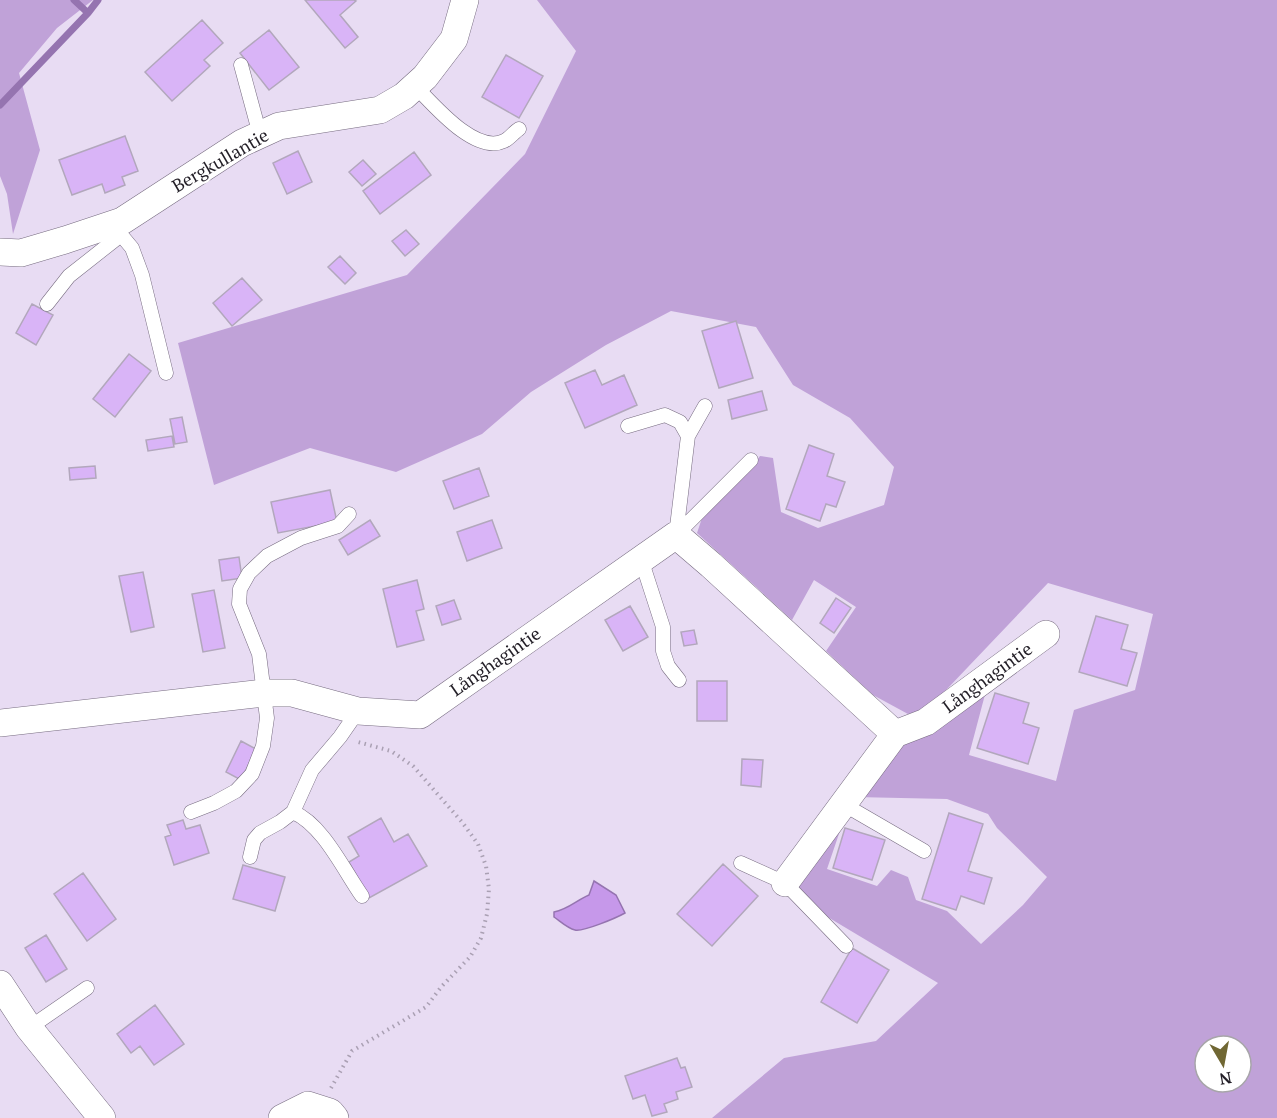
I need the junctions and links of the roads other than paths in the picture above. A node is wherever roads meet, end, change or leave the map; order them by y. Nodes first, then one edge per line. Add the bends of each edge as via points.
1 (461, 3) edge
2 (242, 66) dead end
3 (415, 86) junction
4 (519, 129) dead end
5 (260, 135) junction
6 (116, 230) junction
7 (0, 252) edge
8 (47, 304) dead end
9 (166, 373) dead end
10 (705, 406) dead end
11 (628, 426) dead end
12 (688, 436) junction
13 (751, 460) dead end
14 (349, 514) dead end
15 (676, 535) junction
16 (641, 559) junction
17 (1046, 634) dead end
18 (680, 680) dead end
19 (264, 693) junction
20 (358, 711) junction
21 (0, 723) edge
22 (895, 734) junction
23 (843, 804) junction
24 (191, 812) dead end
25 (293, 812) junction
26 (924, 851) dead end
27 (250, 857) dead end
28 (741, 863) dead end
29 (785, 883) junction
30 (362, 896) dead end
31 (846, 946) dead end
32 (0, 984) edge
33 (87, 988) dead end
34 (29, 1028) junction
35 (327, 1113) edge
36 (102, 1118) edge
37 (282, 1118) edge

1 - 3 street, Bergkullantie via 454,39
2 - 5 lane
3 - 4 lane via 454,125 480,142 504,141
3 - 5 street, Bergkullantie via 380,110 279,126
5 - 6 street, Bergkullantie via 122,220
6 - 7 street, Bergkullantie via 21,253
6 - 8 lane via 69,276
6 - 9 lane via 132,248 142,275
10 - 12 lane
11 - 12 lane via 665,415 680,422
12 - 15 lane
13 - 15 lane
14 - 19 lane via 338,526 267,556 249,573 240,589 239,604 260,654
15 - 16 street, Långhagintie
15 - 22 street
16 - 18 lane via 663,627 663,651 668,666
16 - 20 street, Långhagintie via 420,715
17 - 22 street, Långhagintie via 926,722
19 - 20 street, Långhagintie via 292,693
19 - 21 street, Långhagintie
19 - 24 lane via 267,718 263,746 252,774 236,791
20 - 25 lane via 312,770
22 - 23 street
23 - 26 lane
23 - 29 street
25 - 27 lane via 260,833
25 - 30 lane via 316,829
28 - 29 lane
29 - 31 lane
32 - 34 street
33 - 34 lane
34 - 36 street
35 - 37 street via 308,1105

